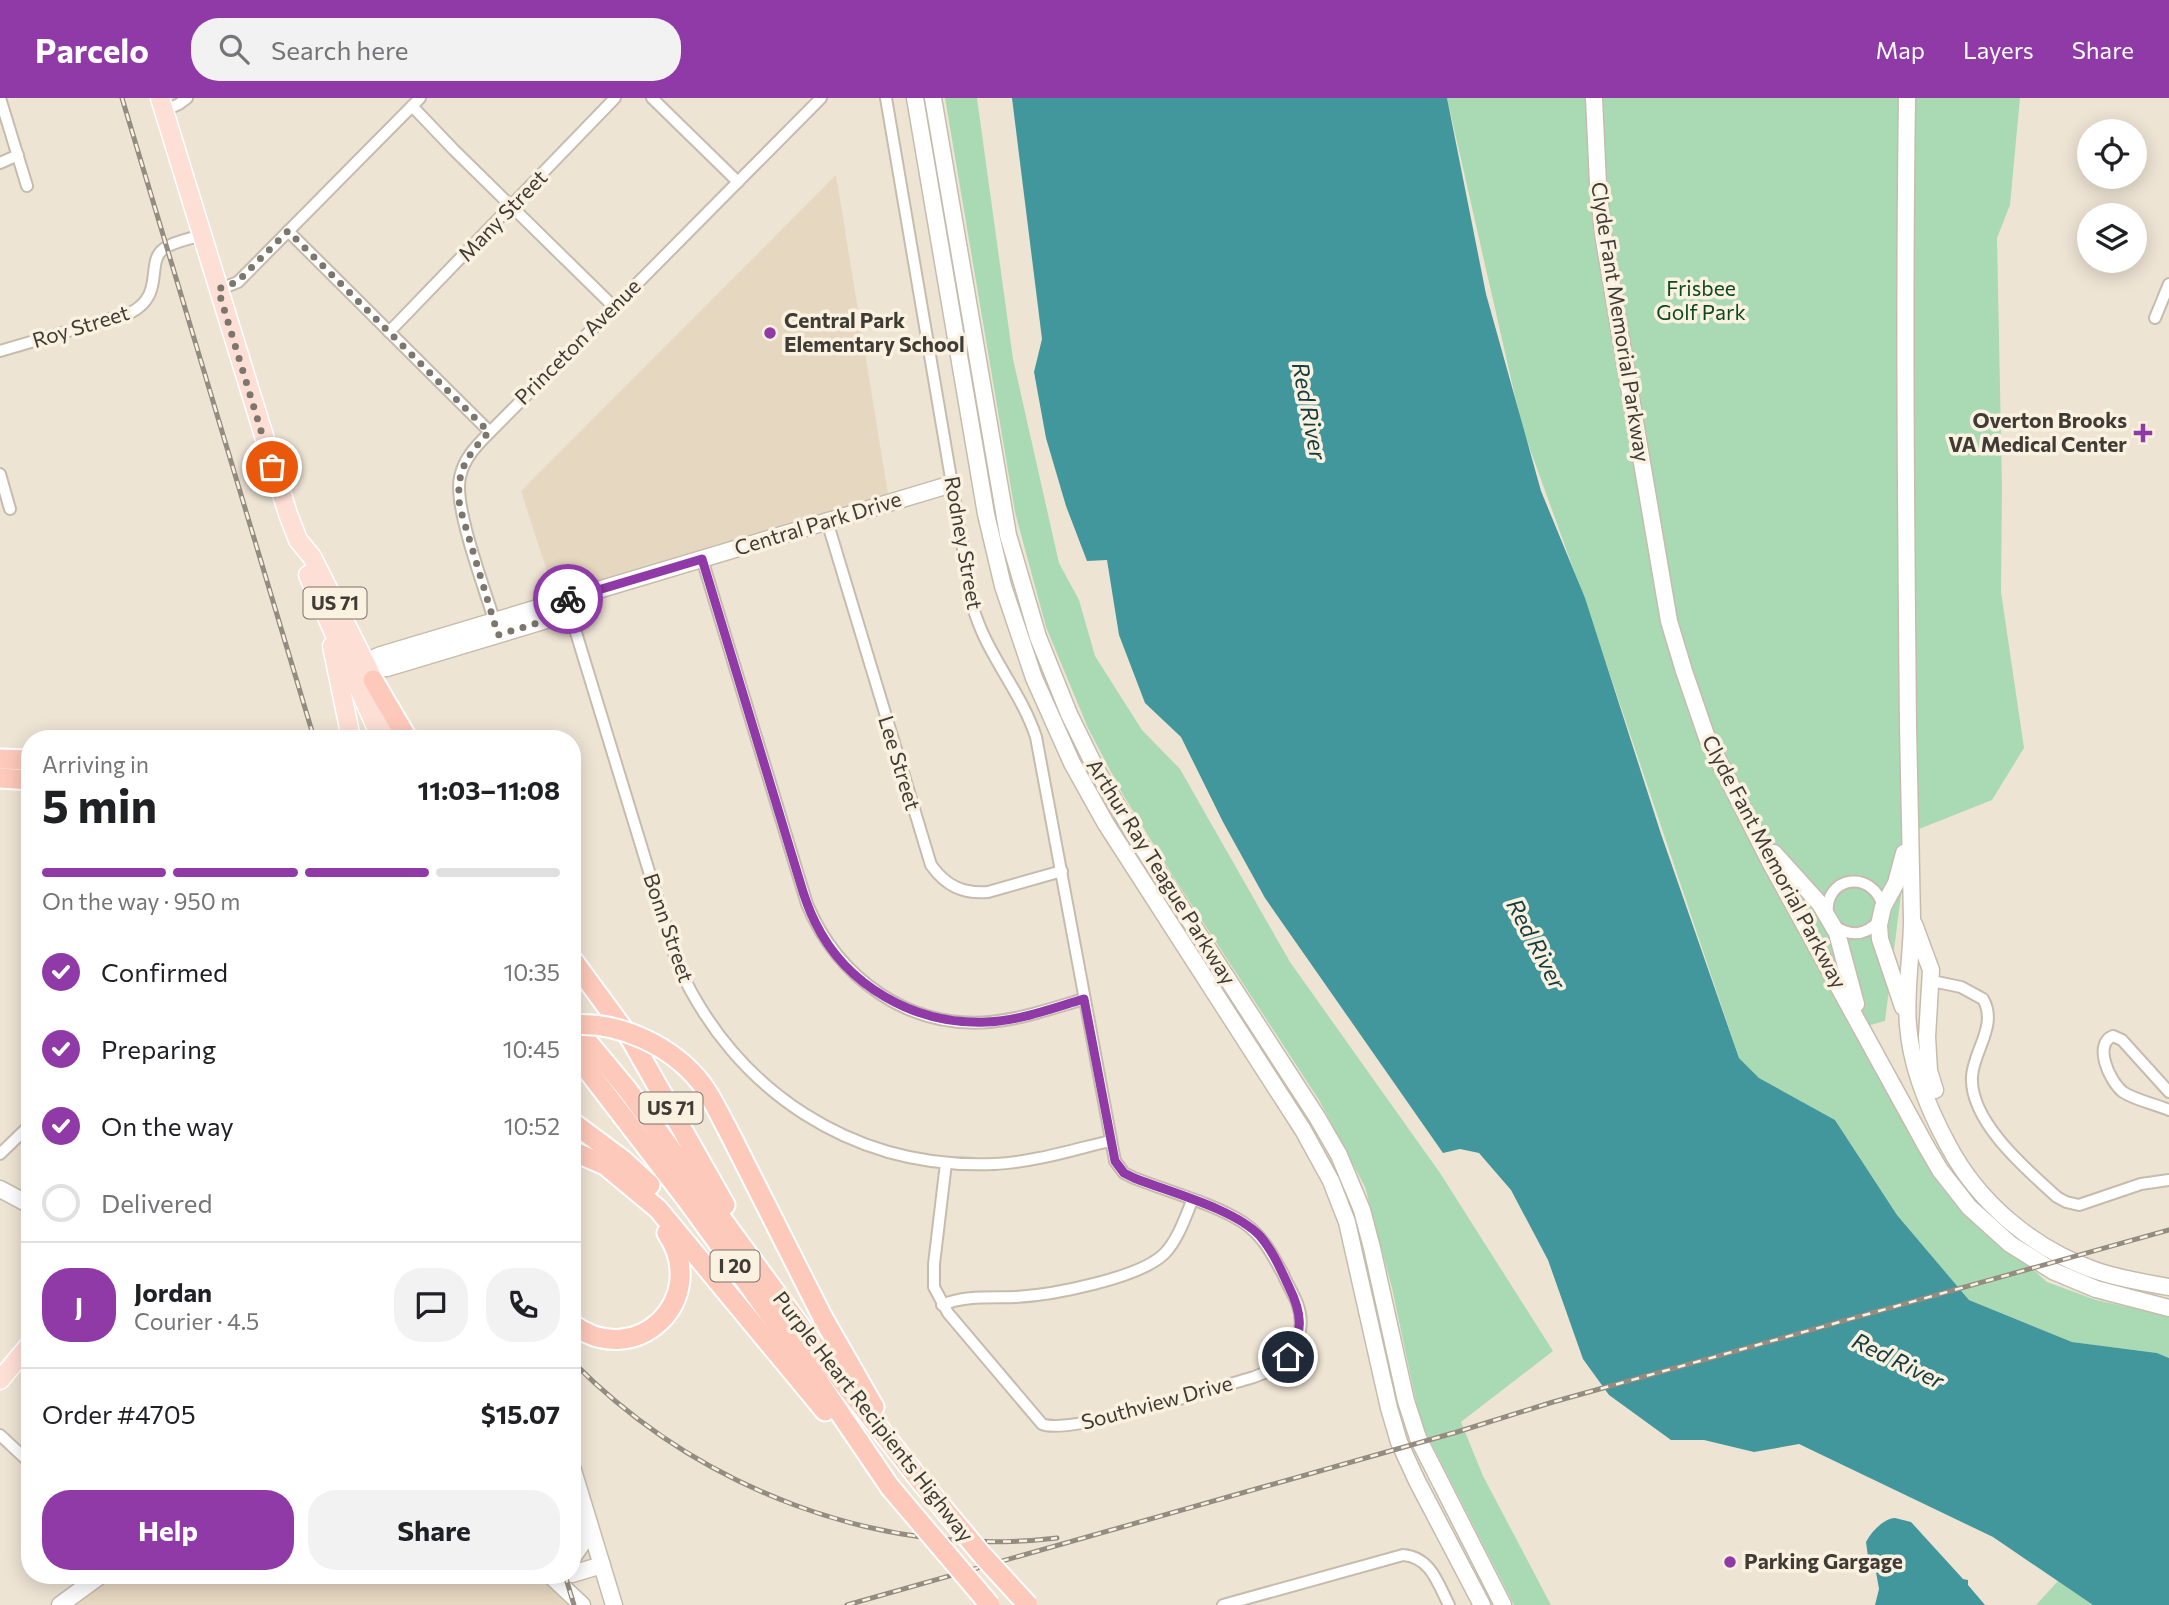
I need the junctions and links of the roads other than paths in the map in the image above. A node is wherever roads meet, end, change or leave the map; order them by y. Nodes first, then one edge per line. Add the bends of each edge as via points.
1 (0, 98) edge
2 (187, 98) edge
3 (615, 98) edge
4 (652, 98) edge
5 (821, 98) edge
6 (886, 98) edge
7 (915, 98) edge
8 (933, 98) edge
9 (1594, 98) edge
10 (1907, 98) edge
11 (416, 102) edge
12 (162, 104) edge
13 (18, 155) junction
14 (0, 163) edge
15 (738, 182) junction
16 (27, 186) dead end
17 (511, 208) junction
18 (288, 231) junction
19 (202, 235) junction
20 (2169, 284) edge
21 (218, 289) junction
22 (614, 307) junction
23 (2155, 317) dead end
24 (389, 332) junction
25 (0, 351) edge
26 (489, 432) junction
27 (0, 474) edge
28 (953, 484) junction
29 (10, 509) dead end
30 (827, 522) junction
31 (298, 540) junction
32 (702, 559) junction
33 (568, 606) junction
34 (496, 628) junction
35 (358, 675) junction
36 (352, 730) edge
37 (378, 730) edge
38 (391, 730) edge
39 (401, 730) edge
40 (0, 759) edge
41 (21, 760) edge
42 (0, 778) edge
43 (21, 779) edge
44 (1735, 795) junction
45 (1909, 833) junction
46 (1062, 871) junction
47 (1912, 910) junction
48 (1881, 914) junction
49 (1831, 921) junction
50 (581, 971) edge
51 (1932, 981) junction
52 (1084, 999) junction
53 (581, 1025) edge
54 (1908, 1026) junction
55 (581, 1050) edge
56 (581, 1052) edge
57 (1889, 1080) junction
58 (2169, 1092) edge
59 (2169, 1110) edge
60 (581, 1129) edge
61 (21, 1134) edge
62 (1110, 1141) junction
63 (0, 1154) edge
64 (581, 1155) edge
65 (581, 1157) edge
66 (946, 1163) junction
67 (1960, 1165) junction
68 (2169, 1180) edge
69 (0, 1189) edge
70 (21, 1200) edge
71 (1192, 1200) junction
72 (756, 1265) junction
73 (2169, 1287) edge
74 (942, 1304) junction
75 (2169, 1307) edge
76 (581, 1329) edge
77 (766, 1339) junction
78 (21, 1355) edge
79 (0, 1380) edge
80 (0, 1435) edge
81 (21, 1454) edge
82 (917, 1477) junction
83 (890, 1487) junction
84 (581, 1496) edge
85 (587, 1516) junction
86 (581, 1545) edge
87 (602, 1565) junction
88 (581, 1570) edge
89 (89, 1584) edge
90 (567, 1584) edge
91 (60, 1605) edge
92 (582, 1605) edge
93 (614, 1605) edge
94 (990, 1605) edge
95 (1028, 1605) edge
96 (1223, 1605) edge
97 (1449, 1605) edge
98 (1482, 1605) edge
99 (1503, 1605) edge

1 - 13 street
2 - 12 street via 179,104
3 - 17 street, Many Street
4 - 15 street
5 - 15 street, Princeton Avenue
6 - 28 street, Rodney Street
7 - 98 main road, Arthur Ray Teague Parkway via 986,514 1003,586 1034,678 1072,763 1106,824 1328,1174 1351,1236 1399,1442
8 - 99 main road, Arthur Ray Teague Parkway via 1002,504 1038,637 1069,714 1109,792 1339,1155 1370,1240 1406,1401 1424,1456
9 - 44 main road, Clyde Fant Memorial Parkway via 1603,234 1663,590 1707,738
10 - 45 main road
11 - 17 street
11 - 18 street
12 - 19 main road, US 71
13 - 14 street
13 - 16 street
15 - 22 street, Princeton Avenue
17 - 22 street
17 - 24 street, Many Street
18 - 21 street via 237,282
18 - 24 street
19 - 21 main road, US 71
19 - 25 street, Roy Street via 161,251 152,293 141,307
20 - 23 street
21 - 31 main road, US 71
22 - 26 street, Princeton Avenue
24 - 26 street
26 - 34 street, Princeton Avenue via 466,459 458,489
27 - 29 street
28 - 30 main road, Central Park Drive
28 - 46 street, Rodney Street via 975,615 1033,727
30 - 32 main road, Central Park Drive
30 - 46 street, Lee Street via 931,865 945,882 976,893
31 - 35 main road, US 71 via 312,557
31 - 35 main road, US 71 via 332,643
32 - 33 main road, Central Park Drive via 650,571
32 - 52 street via 804,893 819,930 844,965 887,999 943,1019 1007,1020
33 - 34 main road, Central Park Drive
33 - 66 street, Bonn Street via 668,938 703,1014 747,1068 798,1110 867,1144
34 - 35 main road, Central Park Drive via 381,655
35 - 36 main road
35 - 37 main road, US 71
35 - 38 main road
35 - 39 highway, US 71
40 - 41 highway
42 - 43 highway
44 - 49 main road via 1785,868
44 - 57 main road, Clyde Fant Memorial Parkway
45 - 47 main road
45 - 48 main road via 1896,883
46 - 52 street, Rodney Street
47 - 51 main road
47 - 54 main road
48 - 49 street via 1868,930 1857,934 1845,932
48 - 49 street via 1879,894 1859,881 1851,882 1842,884 1831,896 1827,910
48 - 54 main road via 1880,939
49 - 57 main road via 1843,948 1854,998
50 - 72 highway, US 71 via 632,1041
51 - 67 main road via 1929,1071
51 - 68 street via 1961,987 1983,999 1989,1019 1972,1077 1974,1096 2000,1141 2057,1196 2079,1205 2141,1184
52 - 62 street, Rodney Street
53 - 82 highway, bridge via 631,1034 672,1055 699,1081 823,1318
54 - 67 main road via 1924,1090
55 - 72 highway, Purple Heart Recipients Highway / I 20 via 627,1089
56 - 83 highway, Purple Heart Recipients Highway / I 20
57 - 75 main road, Clyde Fant Memorial Parkway via 1957,1193 2010,1244 2077,1282
58 - 59 street via 2122,1040 2106,1039 2104,1060 2123,1092
60 - 77 highway via 623,1160 676,1211
61 - 63 street
62 - 66 street, Bonn Street via 1029,1161
62 - 71 street, Southview Drive via 1124,1173
64 - 77 highway via 605,1166 659,1209
65 - 76 highway via 666,1231 675,1244 682,1277 671,1310 640,1335 608,1340
66 - 74 street, Southview Drive via 933,1277
67 - 73 main road via 2001,1214 2045,1246 2099,1272
69 - 70 main road
71 - 74 street via 1169,1249 1148,1267 1055,1291
71 - 74 street, Southview Drive via 1238,1219 1260,1236 1297,1304 1301,1329 1296,1345 1282,1363 1266,1373 1110,1418 1049,1427 1032,1414
72 - 82 highway, Purple Heart Recipients Highway / I 20
77 - 83 highway
78 - 79 main road
80 - 81 street
82 - 95 highway, Purple Heart Recipients Highway / I 20, bridge
83 - 94 highway, Purple Heart Recipients Highway / I 20, bridge
84 - 85 main road
85 - 86 main road
85 - 87 main road
87 - 88 main road
87 - 93 main road
89 - 91 main road
90 - 92 main road
96 - 97 street via 1403,1555 1427,1564

